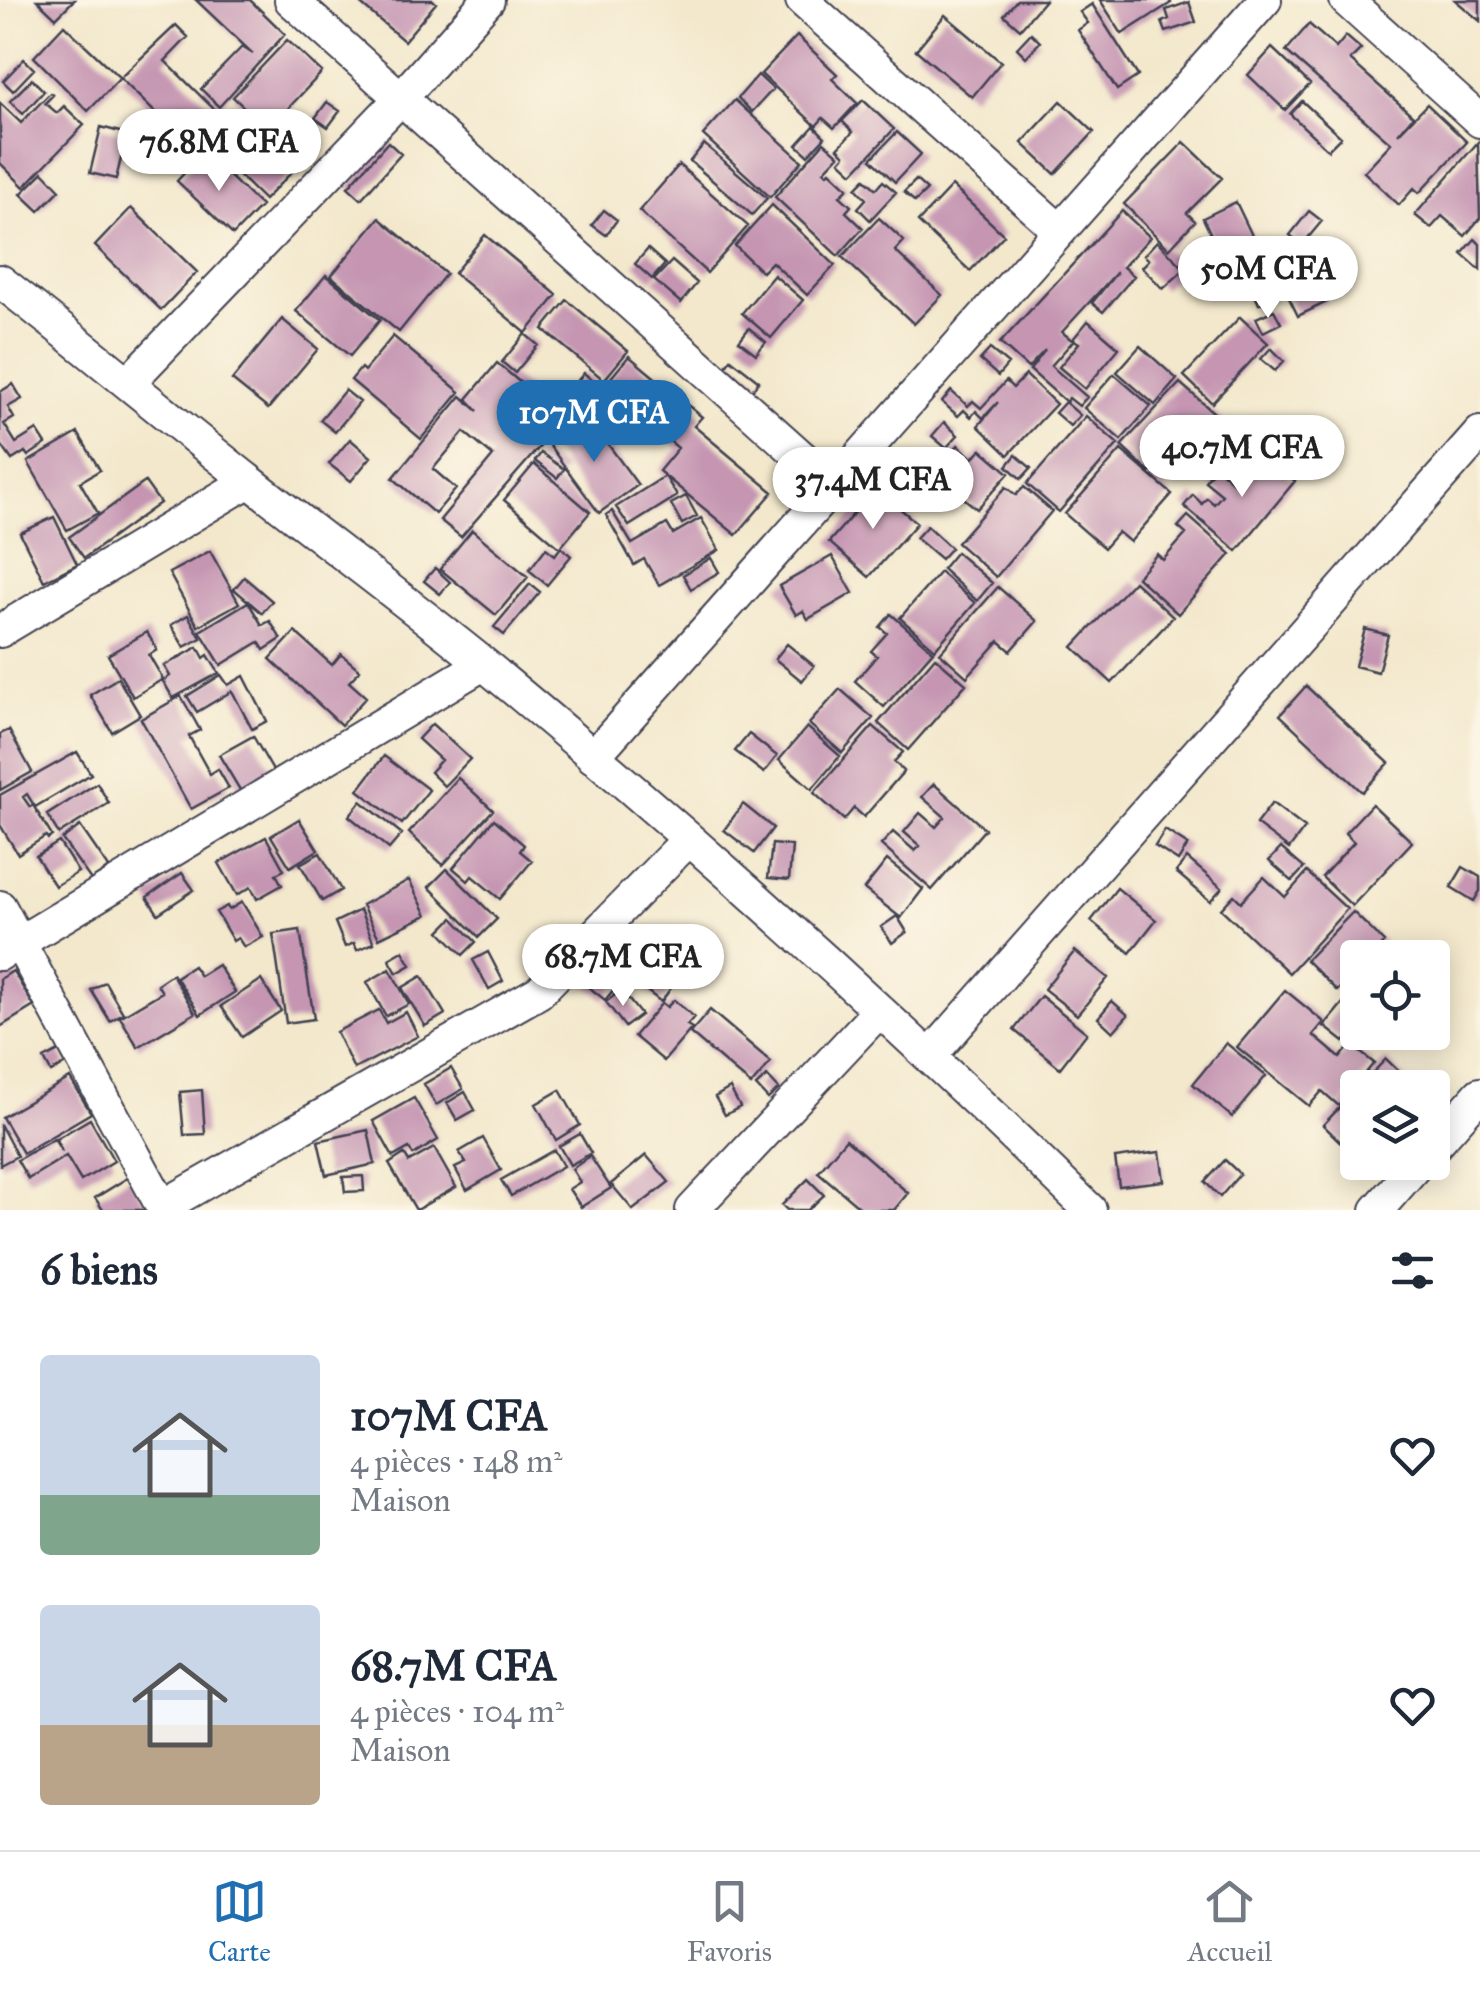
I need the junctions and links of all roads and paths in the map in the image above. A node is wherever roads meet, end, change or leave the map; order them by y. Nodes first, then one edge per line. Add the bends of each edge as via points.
1 (291, 0) edge
2 (488, 0) edge
3 (802, 0) edge
4 (1265, 0) edge
5 (1346, 0) edge
6 (401, 98) junction
7 (1480, 121) edge
8 (1060, 231) junction
9 (0, 281) edge
10 (129, 382) junction
11 (1480, 433) edge
12 (249, 481) junction
13 (834, 486) junction
14 (0, 630) edge
15 (483, 664) junction
16 (593, 757) junction
17 (689, 839) junction
18 (0, 907) edge
19 (10, 948) edge
20 (878, 1012) junction
21 (931, 1055) junction
22 (1480, 1094) edge
23 (1450, 1128) edge
24 (1403, 1180) edge
25 (163, 1208) edge
26 (692, 1210) edge
27 (1090, 1210) edge
28 (1377, 1210) edge

1 - 6 street
2 - 6 street
3 - 8 street
4 - 8 street
5 - 7 street
6 - 10 street
6 - 13 street
8 - 13 street
9 - 10 street
10 - 12 street
11 - 21 street
12 - 14 street
12 - 15 street
13 - 16 street
15 - 16 street
15 - 19 street
16 - 17 street
17 - 20 street
17 - 25 street via 539,992
18 - 19 street
19 - 25 street
20 - 21 street
20 - 26 street
21 - 27 street
22 - 23 street
24 - 28 street

